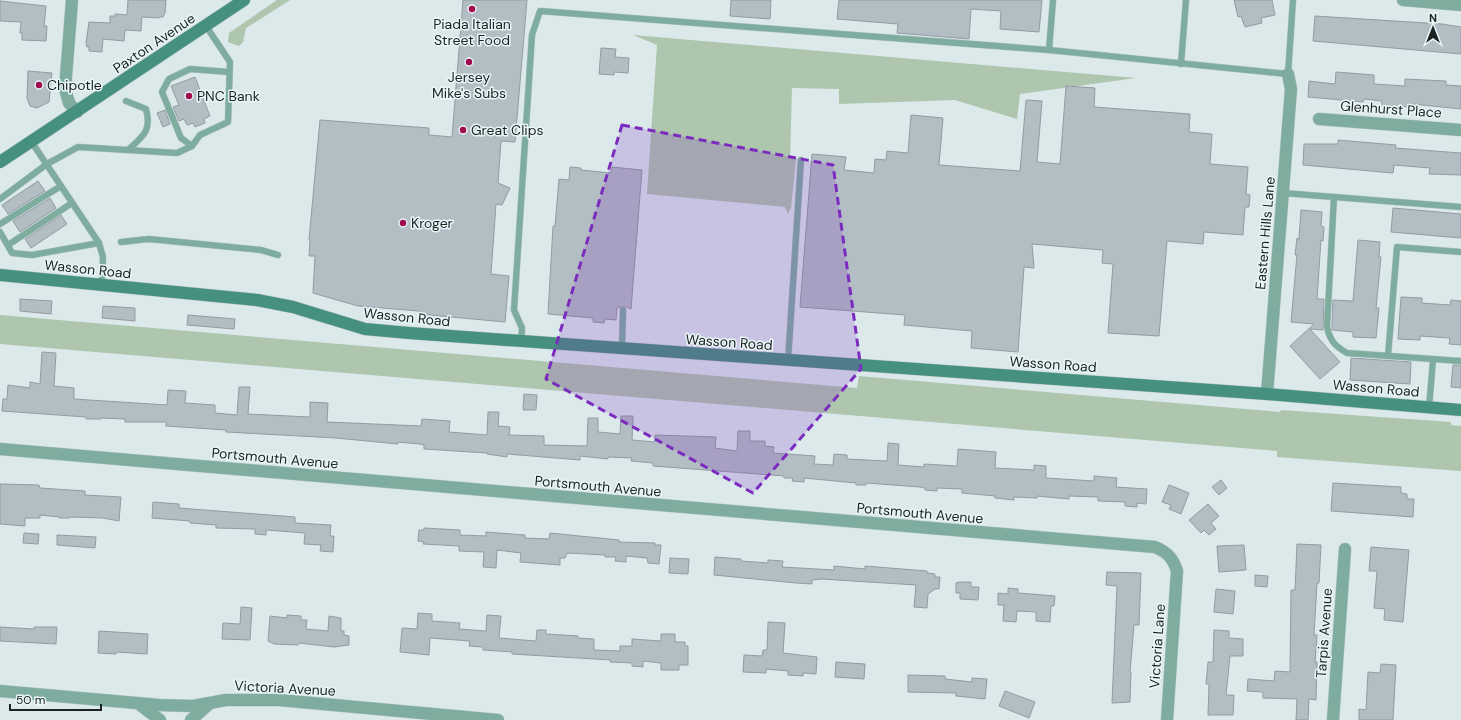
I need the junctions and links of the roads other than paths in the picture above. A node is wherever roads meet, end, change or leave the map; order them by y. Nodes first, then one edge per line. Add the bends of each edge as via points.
1 (72, 0) edge
2 (244, 0) edge
3 (1053, 0) edge
4 (1186, 0) edge
5 (1293, 0) edge
6 (1403, 0) edge
7 (1461, 5) edge
8 (206, 26) junction
9 (1049, 50) junction
10 (1181, 64) junction
11 (229, 72) junction
12 (1288, 74) junction
13 (126, 101) dead end
14 (77, 112) junction
15 (1319, 119) dead end
16 (1461, 130) edge
17 (31, 141) junction
18 (192, 146) junction
19 (128, 150) junction
20 (801, 160) dead end
21 (0, 162) edge
22 (47, 164) junction
23 (61, 186) junction
24 (1284, 193) junction
25 (1334, 197) junction
26 (0, 199) edge
27 (72, 203) junction
28 (1461, 207) edge
29 (0, 224) edge
30 (0, 232) edge
31 (121, 242) dead end
32 (99, 243) junction
33 (8, 245) junction
34 (1461, 252) edge
35 (278, 255) dead end
36 (0, 275) edge
37 (102, 285) junction
38 (623, 310) dead end
39 (521, 342) junction
40 (622, 350) junction
41 (1388, 356) junction
42 (1433, 360) junction
43 (788, 361) junction
44 (1461, 361) edge
45 (1267, 394) junction
46 (1429, 408) junction
47 (1461, 410) edge
48 (0, 449) edge
49 (1345, 549) dead end
50 (1177, 575) joint
51 (0, 691) edge
52 (138, 703) junction
53 (209, 704) junction
54 (160, 720) edge
55 (191, 720) edge
56 (498, 720) edge
57 (1167, 720) edge
58 (1332, 720) edge

1 - 14 street via 66,89 69,103
2 - 8 street, Paxton Avenue
3 - 9 lane
4 - 10 lane
5 - 12 lane
6 - 7 street
8 - 11 lane via 230,62
8 - 14 street, Paxton Avenue
9 - 10 lane
9 - 39 lane via 540,11 532,35 514,310 522,328
10 - 12 lane
11 - 18 lane via 228,122 200,135
11 - 18 lane via 190,69 169,79 162,92 181,138
12 - 24 street, Eastern Hills Lane via 1291,89
13 - 19 lane via 146,109 149,120 146,133
14 - 17 street, Paxton Avenue
15 - 16 street, Glenhurst Place
17 - 21 street, Paxton Avenue
17 - 22 lane
18 - 19 lane via 177,153
19 - 22 lane via 78,147
20 - 43 lane
22 - 23 lane
22 - 26 lane
23 - 27 lane
23 - 29 lane
24 - 25 lane
24 - 45 street, Eastern Hills Lane
25 - 28 lane
25 - 41 lane via 1326,328 1335,346 1347,353
27 - 32 lane
27 - 33 lane
30 - 33 lane
31 - 35 lane via 149,239 261,250
32 - 33 lane via 32,255 12,253
32 - 37 lane via 103,257
34 - 41 lane via 1397,247
36 - 37 street, Wasson Road
37 - 39 street, Wasson Road via 257,300 293,307 365,329
38 - 40 lane
39 - 40 street, Wasson Road
40 - 43 street, Wasson Road
41 - 42 lane
42 - 44 lane
42 - 46 lane
43 - 45 street, Wasson Road
45 - 46 street, Wasson Road
46 - 47 street, Wasson Road
48 - 50 street, Portsmouth Avenue via 1155,547 1170,555
49 - 58 street, Tarpis Avenue
50 - 57 street, Victoria Lane
51 - 52 street, Victoria Avenue
52 - 53 street, Victoria Avenue via 193,706
52 - 54 street
53 - 55 street
53 - 56 street, Victoria Avenue via 226,700 279,700

